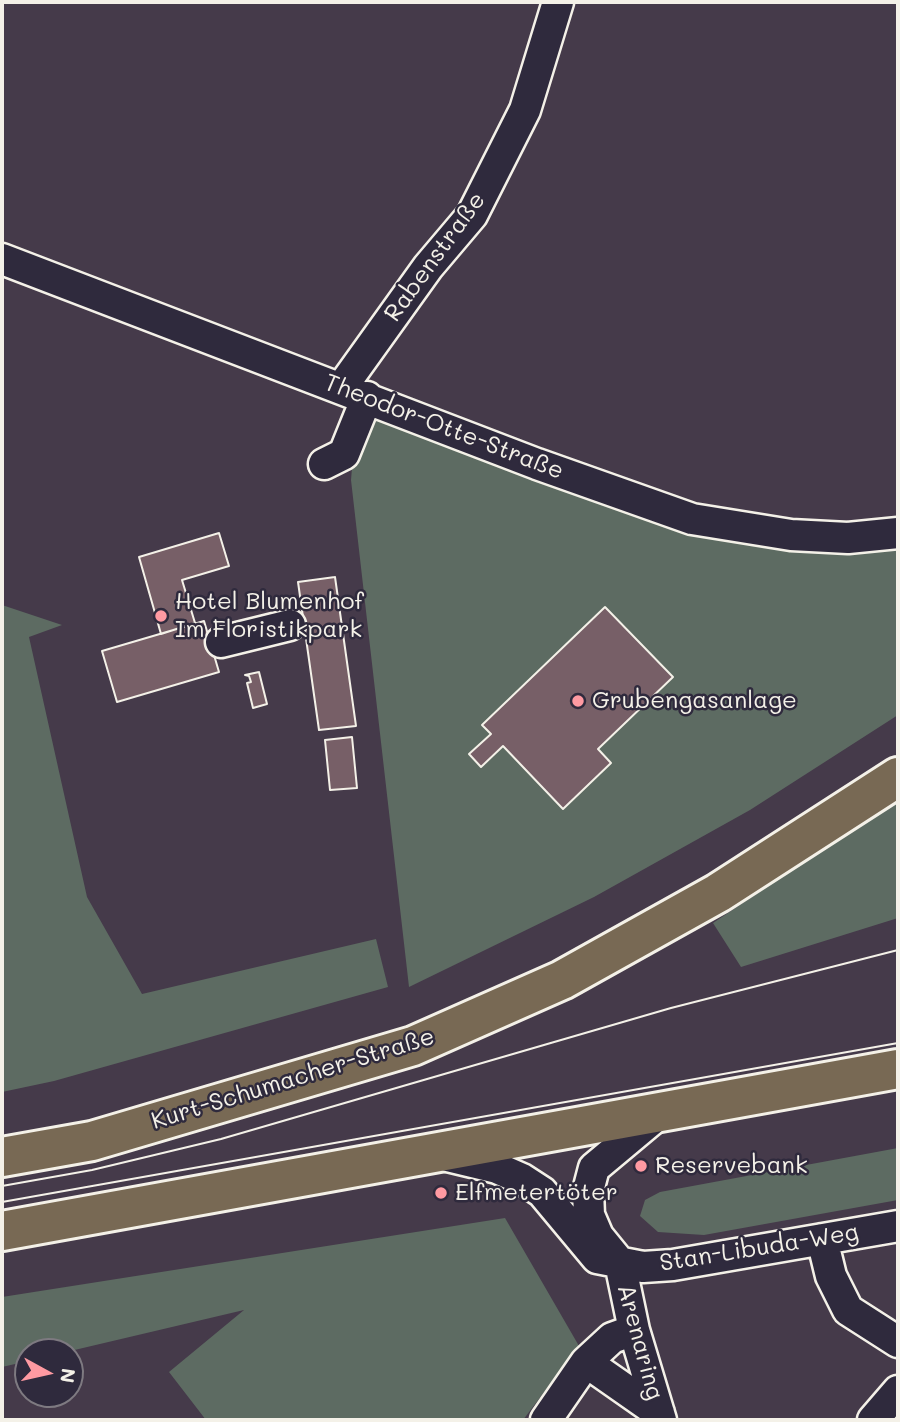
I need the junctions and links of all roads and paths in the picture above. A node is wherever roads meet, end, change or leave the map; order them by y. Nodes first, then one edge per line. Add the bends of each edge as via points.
1 (558, 2) edge
2 (2, 259) edge
3 (355, 392) junction
4 (324, 464) dead end
5 (898, 533) edge
6 (290, 625) dead end
7 (221, 642) dead end
8 (898, 777) edge
9 (898, 1069) edge
10 (664, 1110) junction
11 (435, 1153) junction
12 (2, 1157) edge
13 (898, 1226) edge
14 (2, 1231) edge
15 (822, 1239) junction
16 (620, 1263) junction
17 (634, 1330) junction
18 (898, 1342) edge
19 (586, 1363) junction
20 (898, 1391) edge
21 (660, 1416) edge
22 (547, 1420) edge
23 (873, 1420) edge

1 - 3 street, Rabenstraße via 526,110 472,215 428,267
2 - 3 street, Theodor-Otte-Straße
3 - 4 street, Rabenstraße via 344,454
3 - 5 street, Theodor-Otte-Straße via 692,519 791,536 848,538
6 - 7 street
8 - 12 main road, Kurt-Schumacher-Straße via 718,893 562,979 413,1046 92,1141
9 - 10 main road
10 - 11 main road
10 - 16 street via 594,1168 589,1214 598,1236
11 - 14 main road
11 - 16 street, Stan-Libuda-Weg via 522,1179 542,1192 597,1258
13 - 15 street, Stan-Libuda-Weg
15 - 16 street, Stan-Libuda-Weg via 673,1265
15 - 18 street via 831,1276 848,1310
16 - 17 street, Arenaring
17 - 19 street via 612,1338
17 - 21 street, Arenaring
19 - 21 street
19 - 22 street
20 - 23 street

